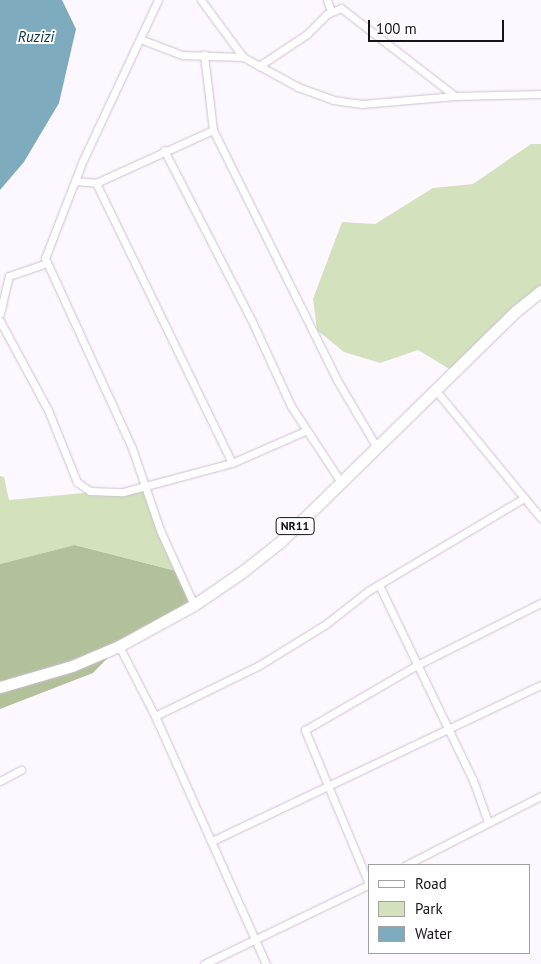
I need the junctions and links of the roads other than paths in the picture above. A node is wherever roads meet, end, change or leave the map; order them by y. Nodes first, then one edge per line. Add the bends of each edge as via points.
1 (158, 0) edge
2 (201, 0) edge
3 (327, 0) edge
4 (331, 11) junction
5 (140, 39) junction
6 (204, 55) junction
7 (243, 57) junction
8 (259, 66) junction
9 (541, 94) edge
10 (455, 96) junction
11 (213, 130) junction
12 (164, 150) junction
13 (75, 182) junction
14 (96, 183) junction
15 (47, 263) junction
16 (541, 291) edge
17 (0, 314) edge
18 (0, 321) edge
19 (436, 392) junction
20 (305, 431) junction
21 (376, 446) junction
22 (232, 463) junction
23 (341, 482) junction
24 (147, 487) junction
25 (524, 498) junction
26 (541, 518) edge
27 (379, 585) junction
28 (541, 603) edge
29 (194, 605) junction
30 (119, 646) junction
31 (417, 665) junction
32 (541, 685) edge
33 (0, 687) edge
34 (155, 716) junction
35 (446, 729) junction
36 (21, 770) dead end
37 (0, 781) edge
38 (328, 785) junction
39 (541, 796) edge
40 (488, 822) junction
41 (212, 841) junction
42 (408, 864) edge
43 (368, 879) edge
44 (368, 885) edge
45 (255, 942) junction
46 (204, 964) edge
47 (266, 964) edge

1 - 5 street
2 - 7 street
3 - 4 street
4 - 8 street via 307,34
4 - 10 street via 347,10
5 - 6 street via 182,55
5 - 13 street
6 - 7 street
6 - 11 street
7 - 8 street
8 - 10 street via 332,100 362,104
9 - 10 street
11 - 12 street
11 - 21 street via 333,372
12 - 14 street
12 - 20 street
13 - 14 street
13 - 15 street via 50,239 45,258
14 - 22 street
15 - 17 street via 9,276
15 - 24 street
16 - 19 highway, NR11 via 516,311
18 - 24 street via 48,410 77,482 90,491 123,492
19 - 21 highway, NR11
19 - 25 street
20 - 22 street
20 - 23 street
21 - 23 highway, NR11
22 - 24 street
23 - 29 highway, NR11 via 280,542
24 - 29 street via 160,530
25 - 26 street
25 - 27 street
27 - 31 street
27 - 34 street via 326,624 258,666
28 - 31 street
29 - 30 highway, NR11
30 - 33 highway, NR11 via 72,666
30 - 34 street
31 - 35 street
31 - 38 street via 306,730
32 - 35 street
34 - 41 street
35 - 38 street
35 - 40 street via 472,780
36 - 37 street
38 - 41 street
38 - 43 street
39 - 40 street
40 - 42 street
41 - 45 street
44 - 45 street
45 - 46 street
45 - 47 street

